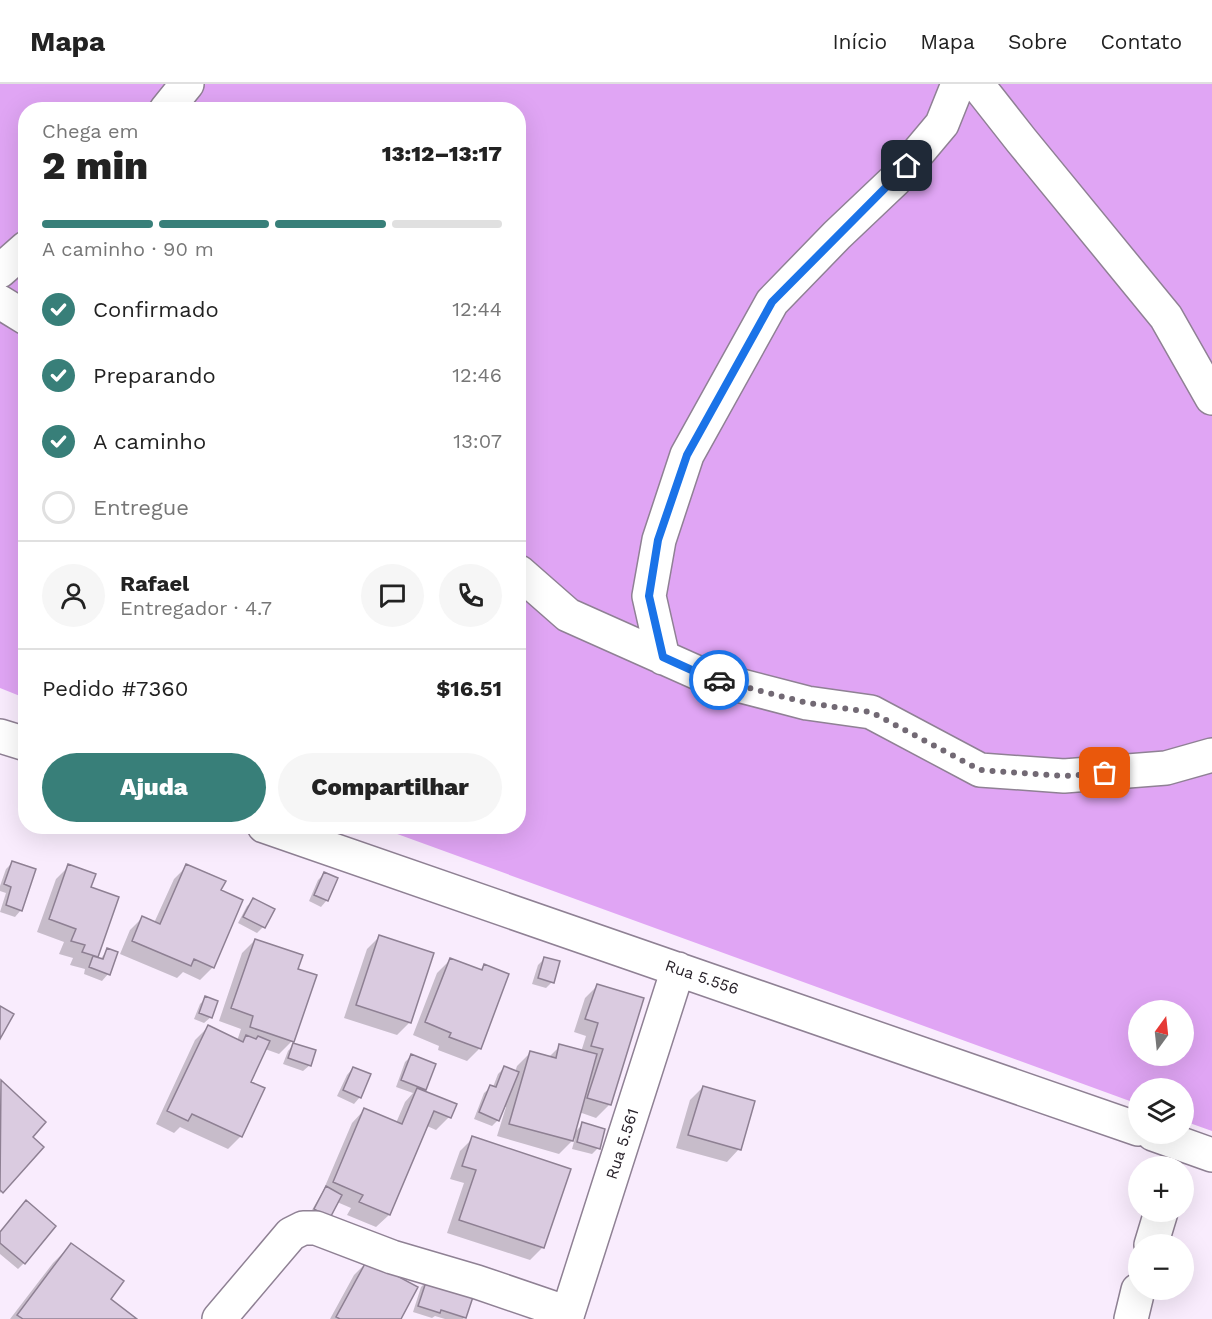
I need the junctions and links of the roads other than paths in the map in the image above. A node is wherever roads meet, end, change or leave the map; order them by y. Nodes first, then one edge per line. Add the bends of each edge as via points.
1 (187, 84) edge
2 (958, 84) edge
3 (978, 84) edge
4 (172, 102) edge
5 (18, 255) edge
6 (0, 271) edge
7 (0, 302) edge
8 (18, 313) edge
9 (1212, 398) edge
10 (526, 578) edge
11 (663, 657) junction
12 (0, 736) edge
13 (18, 742) edge
14 (1212, 754) edge
15 (287, 834) edge
16 (678, 969) junction
17 (1128, 1126) edge
18 (1136, 1300) edge
19 (567, 1316) edge
20 (219, 1319) edge
21 (1131, 1319) edge

1 - 4 street
2 - 11 street via 942,124 895,180 772,302 687,455 658,540 649,596
3 - 9 street via 1166,317
5 - 6 street
7 - 8 street
10 - 11 street via 568,615
11 - 14 street via 718,680 807,703 871,712 980,770 1064,776 1166,768
12 - 13 street
15 - 16 street, Rua 5.556
16 - 17 street, Rua 5.556
16 - 19 street, Rua 5.561
18 - 21 street
19 - 20 street via 316,1228 303,1228 291,1234

